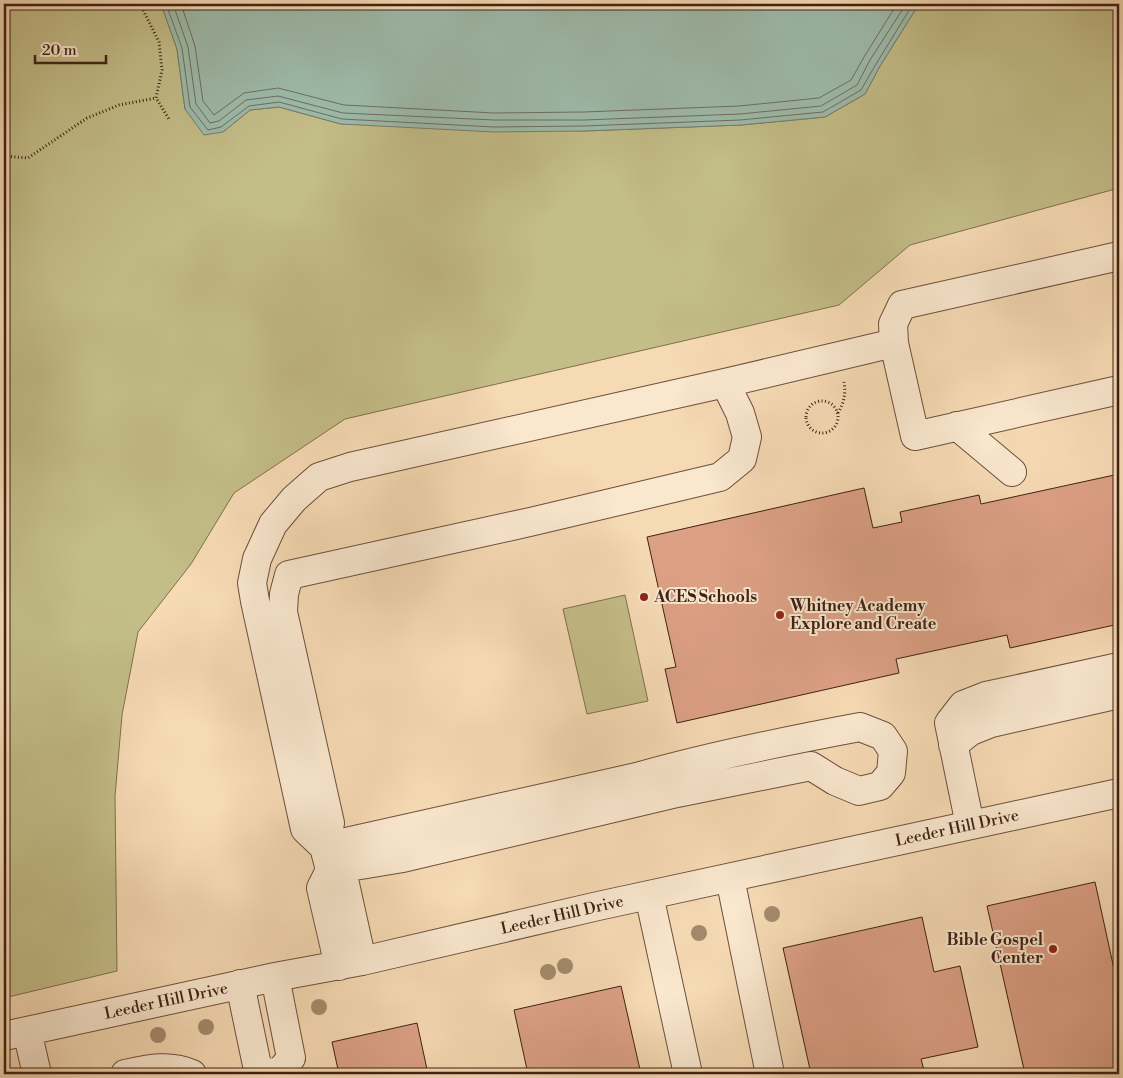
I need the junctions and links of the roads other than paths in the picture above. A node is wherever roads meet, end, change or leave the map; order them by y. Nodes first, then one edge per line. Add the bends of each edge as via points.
1 (1119, 256) edge
2 (894, 343) junction
3 (725, 383) junction
4 (1119, 390) edge
5 (957, 426) junction
6 (1012, 472) dead end
7 (1119, 667) edge
8 (1119, 694) edge
9 (953, 745) junction
10 (1119, 793) edge
11 (970, 825) junction
12 (327, 859) junction
13 (730, 878) junction
14 (649, 895) junction
15 (350, 964) junction
16 (274, 977) junction
17 (240, 984) junction
18 (16, 1033) edge
19 (37, 1074) edge
20 (125, 1074) edge
21 (192, 1074) edge
22 (278, 1074) edge
23 (688, 1074) edge
24 (770, 1074) edge

1 - 2 street via 902,305 893,324
2 - 3 street
2 - 5 street via 915,436
3 - 12 street via 350,467 319,477 273,524 257,559 252,582 255,601 305,829
3 - 12 street via 747,436 742,458 720,477 289,575 283,612 330,823
4 - 5 street
5 - 6 street
7 - 9 street via 986,696 963,705 949,723
8 - 9 street via 991,723 971,730
9 - 11 street
10 - 11 street, Leeder Hill Drive
11 - 13 street, Leeder Hill Drive
12 - 12 street via 404,858 677,793 811,766 859,791 880,786 886,780 891,773 893,751 883,736 860,727 670,767
12 - 15 street via 346,884
13 - 14 street, Leeder Hill Drive
13 - 24 street
14 - 15 street, Leeder Hill Drive
14 - 23 street
15 - 16 street, Leeder Hill Drive
16 - 17 street, Leeder Hill Drive
16 - 22 street via 291,1058
17 - 18 street, Leeder Hill Drive
17 - 22 street via 258,1070
18 - 19 street
20 - 21 street via 163,1068

